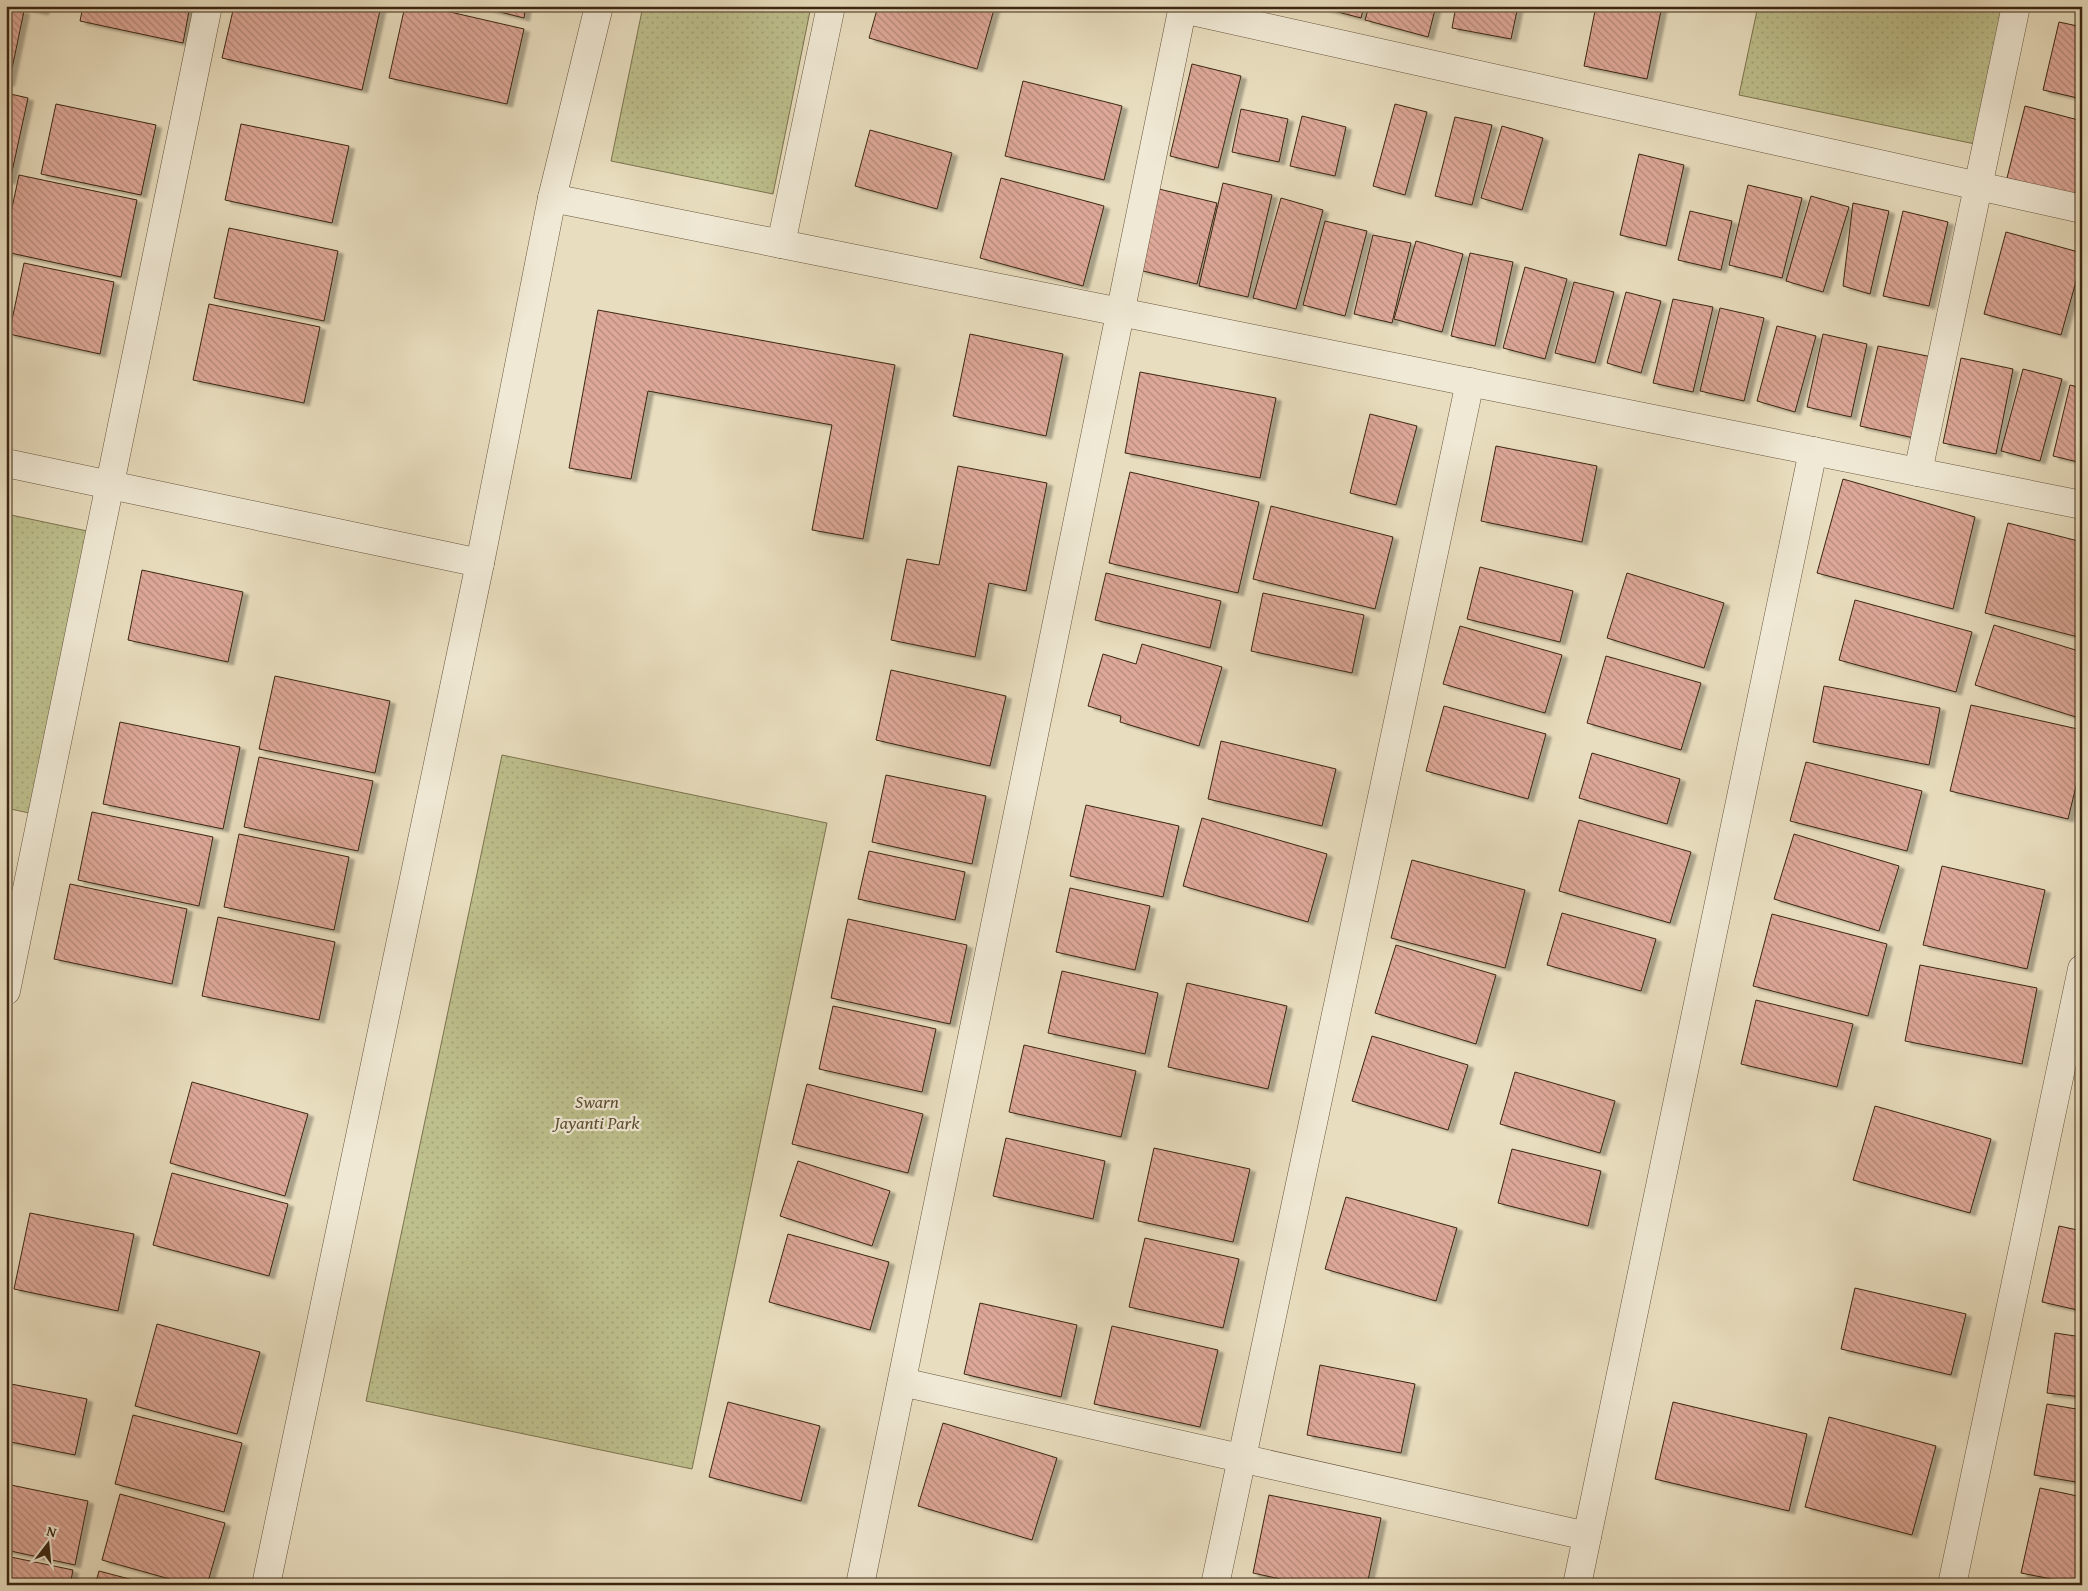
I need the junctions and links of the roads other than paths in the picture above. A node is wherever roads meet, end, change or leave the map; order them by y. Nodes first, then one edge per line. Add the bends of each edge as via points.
1 (208, 6) edge
2 (599, 6) edge
3 (831, 6) edge
4 (2016, 6) edge
5 (1183, 8) edge
6 (1978, 186) junction
7 (552, 198) junction
8 (2082, 209) edge
9 (781, 244) junction
10 (1121, 312) junction
11 (1470, 382) junction
12 (1813, 451) junction
13 (6, 463) edge
14 (1918, 472) junction
15 (110, 485) junction
16 (2082, 505) edge
17 (480, 562) junction
18 (2082, 968) edge
19 (6, 991) edge
20 (902, 1382) junction
21 (1242, 1458) junction
22 (1587, 1536) junction
23 (266, 1585) edge
24 (860, 1585) edge
25 (1216, 1585) edge
26 (1577, 1585) edge
27 (1952, 1585) edge

1 - 15 street
2 - 7 street
3 - 9 street
4 - 6 street
5 - 6 street
5 - 10 street
6 - 8 street
6 - 14 street
7 - 9 street
7 - 17 street
9 - 10 street
10 - 11 street
10 - 20 street
11 - 12 street
11 - 21 street
12 - 14 street
12 - 22 street
13 - 15 street
14 - 16 street
15 - 17 street
15 - 19 street
17 - 23 street
18 - 27 street
20 - 21 street
20 - 24 street
21 - 22 street
21 - 25 street
22 - 26 street

